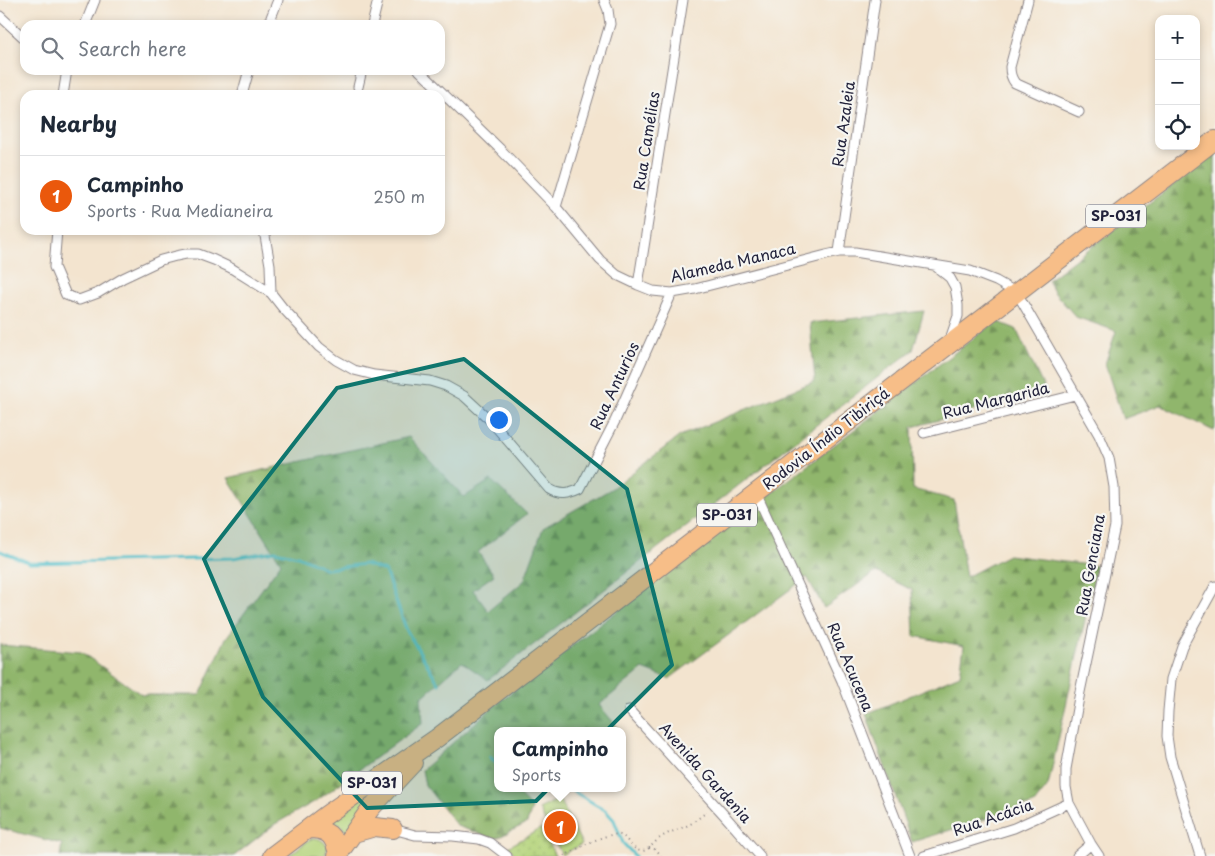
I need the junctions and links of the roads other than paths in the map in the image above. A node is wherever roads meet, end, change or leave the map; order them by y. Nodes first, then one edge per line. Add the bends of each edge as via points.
1 (94, 0) edge
2 (278, 0) edge
3 (378, 0) edge
4 (604, 0) edge
5 (682, 0) edge
6 (875, 0) edge
7 (1028, 0) edge
8 (0, 16) edge
9 (86, 20) edge
10 (270, 20) edge
11 (373, 20) edge
12 (20, 34) edge
13 (65, 75) edge
14 (248, 75) edge
15 (361, 75) edge
16 (424, 75) edge
17 (358, 87) dead end
18 (63, 90) edge
19 (243, 90) edge
20 (439, 90) edge
21 (445, 96) edge
22 (1079, 112) dead end
23 (1215, 140) edge
24 (556, 208) junction
25 (57, 235) edge
26 (265, 235) edge
27 (839, 252) junction
28 (934, 265) junction
29 (638, 285) junction
30 (271, 293) junction
31 (672, 293) junction
32 (1017, 293) junction
33 (948, 345) junction
34 (1075, 395) junction
35 (924, 433) dead end
36 (756, 493) junction
37 (1215, 586) edge
38 (629, 710) dead end
39 (437, 738) junction
40 (385, 794) junction
41 (1069, 803) junction
42 (308, 829) junction
43 (393, 829) junction
44 (354, 833) junction
45 (1091, 844) junction
46 (337, 855) edge
47 (272, 856) edge
48 (507, 856) edge
49 (760, 856) edge
50 (910, 856) edge
51 (924, 856) edge
52 (1077, 856) edge
53 (1099, 856) edge
54 (1200, 856) edge

1 - 9 street
2 - 10 street
3 - 11 street
4 - 24 street via 610,24
5 - 29 street, Rua Camélias
6 - 27 street, Rua Azaleia
7 - 22 street via 1010,74 1015,83
8 - 12 street
13 - 18 street
14 - 19 street
15 - 17 street
16 - 20 street, Alameda Manaca
21 - 24 street, Alameda Manaca
23 - 32 highway, Rodovia Índio Tibiriçá / SP-031
24 - 29 street, Alameda Manaca via 600,260 617,275
25 - 30 street via 54,267 66,295 79,300 161,260 186,254 198,254 231,268
26 - 30 street
27 - 28 street, Alameda Manaca
27 - 31 street, Alameda Manaca
28 - 32 street, Alameda Manaca via 970,271
28 - 33 street via 950,278 955,287 958,316
29 - 31 street, Alameda Manaca
30 - 31 street, Rua Anturios via 319,348 354,370 430,381 464,396 490,420 549,490 556,494 580,490 615,422
32 - 33 highway, Rodovia Índio Tibiriçá / SP-031
32 - 34 street, Rua Genciana
33 - 36 highway, Rodovia Índio Tibiriçá / SP-031
34 - 35 street, Rua Margarida
34 - 41 street, Rua Genciana via 1109,458 1115,526 1066,769
36 - 39 highway, Rodovia Índio Tibiriçá / SP-031
36 - 50 street, Rua Acucena via 842,681
37 - 54 street via 1182,646 1171,679 1168,711 1170,757
38 - 49 street, Avenida Gardenia
39 - 40 highway, Rodovia Índio Tibiriçá / SP-031
39 - 42 highway, Rodovia Índio Tibiriçá / SP-031
40 - 43 highway via 383,817
40 - 44 highway, Rodovia Índio Tibiriçá / SP-031
41 - 45 street, Rua Genciana
41 - 51 street, Rua Acácia via 1014,828
42 - 46 highway via 327,832 334,840
42 - 47 highway, Rodovia Índio Tibiriçá / SP-031
43 - 44 highway via 375,827
43 - 48 street via 416,835 479,840 490,843
44 - 46 highway, Rodovia Índio Tibiriçá / SP-031
45 - 52 street
45 - 53 street, Rua Genciana

